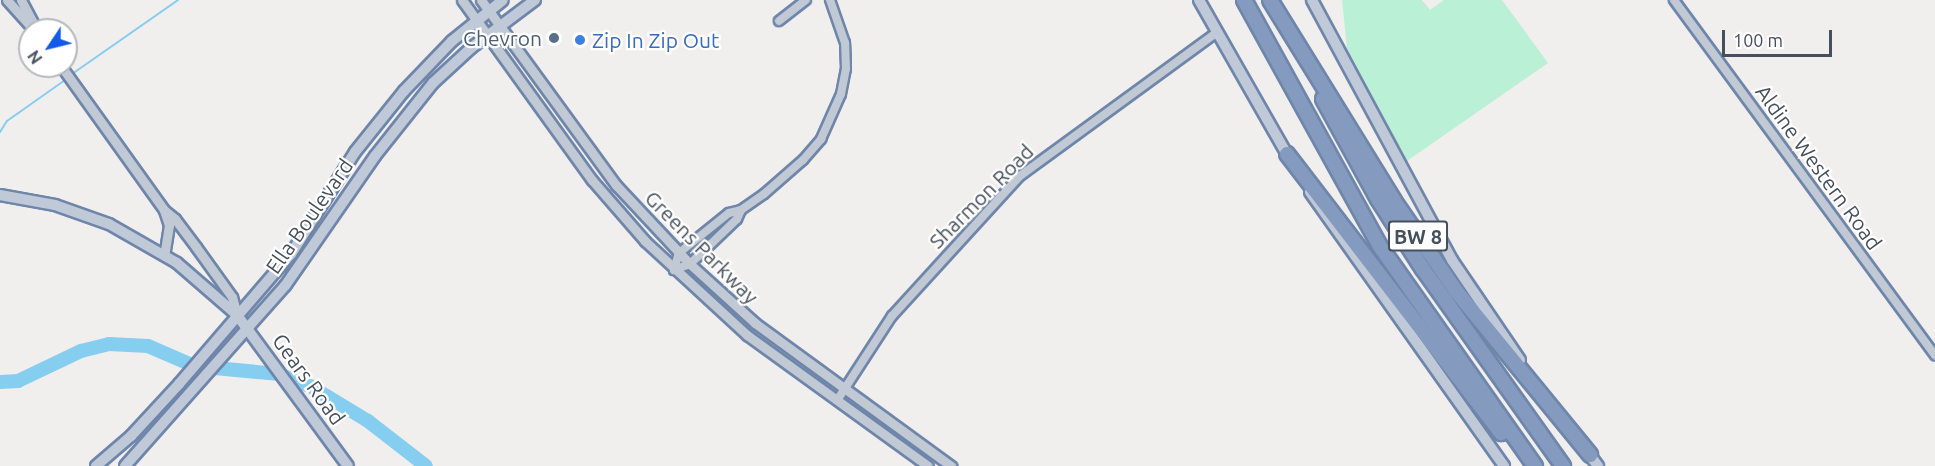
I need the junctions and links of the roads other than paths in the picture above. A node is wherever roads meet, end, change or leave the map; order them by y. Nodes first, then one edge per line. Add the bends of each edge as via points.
1 (7, 0) edge
2 (21, 0) edge
3 (462, 0) edge
4 (482, 0) edge
5 (503, 0) edge
6 (535, 0) edge
7 (806, 0) edge
8 (830, 0) edge
9 (1199, 0) edge
10 (1244, 0) edge
11 (1270, 0) edge
12 (1311, 0) edge
13 (1674, 0) edge
14 (489, 10) junction
15 (24, 18) edge
16 (29, 18) edge
17 (476, 20) junction
18 (779, 21) dead end
19 (499, 25) junction
20 (1216, 33) junction
21 (487, 36) junction
22 (70, 78) edge
23 (404, 91) junction
24 (416, 103) junction
25 (556, 106) junction
26 (545, 115) junction
27 (1287, 154) junction
28 (343, 171) junction
29 (358, 180) junction
30 (0, 195) edge
31 (164, 210) junction
32 (741, 210) junction
33 (679, 253) junction
34 (291, 254) junction
35 (164, 255) junction
36 (304, 262) junction
37 (690, 264) junction
38 (674, 270) junction
39 (237, 315) junction
40 (755, 323) junction
41 (247, 328) junction
42 (747, 335) junction
43 (1935, 355) edge
44 (845, 386) junction
45 (838, 399) junction
46 (1594, 461) edge
47 (96, 466) edge
48 (125, 466) edge
49 (348, 466) edge
50 (928, 466) edge
51 (951, 466) edge
52 (1504, 466) edge
53 (1528, 466) edge
54 (1535, 466) edge
55 (1563, 466) edge

1 - 15 street
2 - 16 street
3 - 17 street, Greens Parkway
4 - 14 street, Greens Parkway
5 - 14 main road, Ella Boulevard
6 - 19 main road, Ella Boulevard
7 - 18 street
8 - 32 street via 845,43 846,69 832,120 803,160
9 - 20 main road, BW 8
10 - 54 highway via 1379,245
11 - 46 highway, BW 8 via 1394,201 1456,291
11 - 55 highway via 1378,199 1466,332
12 - 46 main road via 1452,260
13 - 43 street, Aldine Western Road
14 - 17 main road, Ella Boulevard
14 - 19 street, Greens Parkway
17 - 21 street, Greens Parkway
17 - 23 main road, Ella Boulevard
19 - 21 main road, Ella Boulevard
19 - 25 street, Greens Parkway
20 - 27 main road, BW 8
20 - 44 street, Sharmon Road via 1029,167 892,316
21 - 24 main road, Ella Boulevard
21 - 26 street, Greens Parkway
22 - 31 street, Gears Road
23 - 24 main road
23 - 28 main road, Ella Boulevard
24 - 29 main road, Ella Boulevard
25 - 26 street
25 - 33 street, Greens Parkway via 616,185
26 - 38 street, Greens Parkway via 619,213
27 - 52 main road, BW 8 via 1319,207
27 - 53 highway via 1457,381
28 - 29 main road
28 - 34 main road, Ella Boulevard
29 - 36 main road, Ella Boulevard
30 - 35 main road, Gears Road via 79,213 138,238
31 - 35 street via 169,225
31 - 39 street, Gears Road via 175,219 232,297
32 - 33 street via 729,213
32 - 37 street via 737,219
33 - 37 street, Greens Parkway
33 - 38 street
34 - 36 main road
34 - 39 main road, Ella Boulevard
35 - 39 main road, Gears Road
36 - 41 main road, Ella Boulevard
37 - 38 street
37 - 40 street, Greens Parkway
38 - 42 street, Greens Parkway
39 - 41 main road, Gears Road
39 - 47 main road, Ella Boulevard via 131,436
40 - 42 street
40 - 44 street, Greens Parkway
41 - 48 main road, Ella Boulevard
41 - 49 main road, Gears Road
42 - 45 street, Greens Parkway
44 - 45 street, Sharmon Road
44 - 51 street, Greens Parkway
45 - 50 street, Greens Parkway

